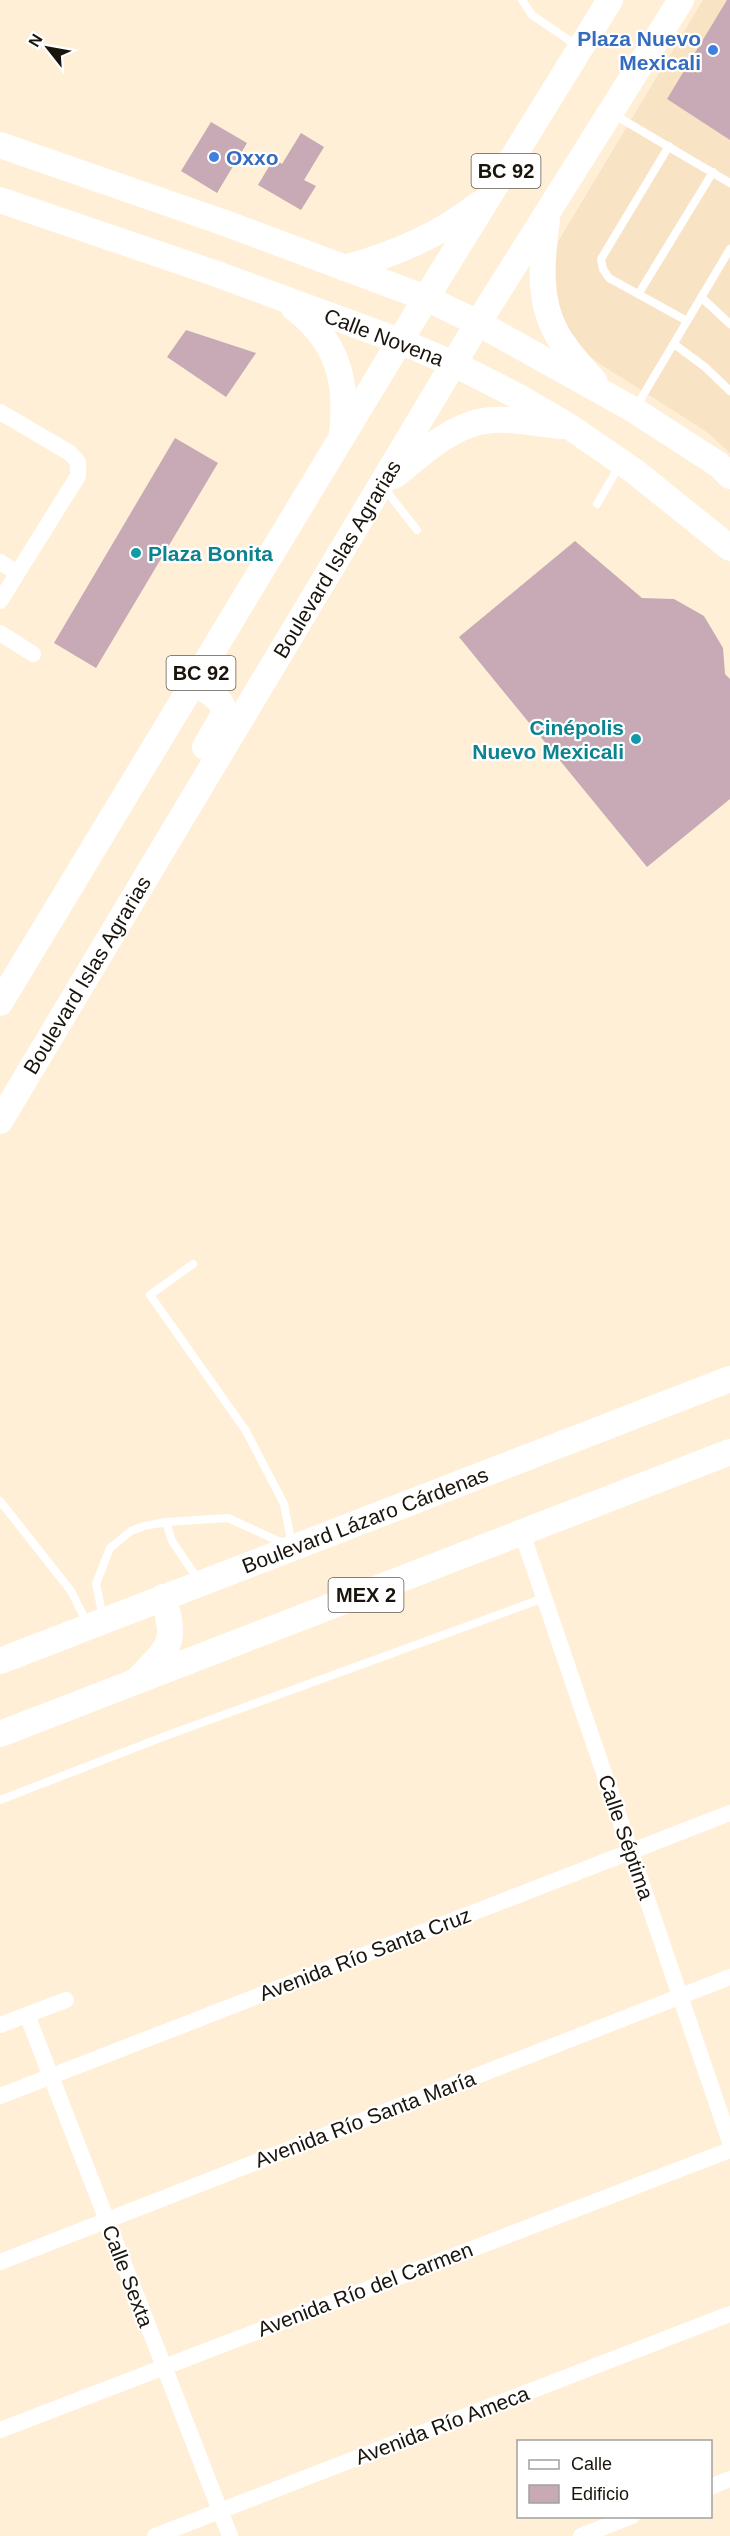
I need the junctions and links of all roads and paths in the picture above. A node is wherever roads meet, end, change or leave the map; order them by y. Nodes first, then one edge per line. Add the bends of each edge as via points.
1 (522, 0) edge
2 (610, 0) edge
3 (681, 0) edge
4 (581, 48) junction
5 (610, 112) junction
6 (0, 145) edge
7 (669, 146) junction
8 (712, 172) junction
9 (730, 183) edge
10 (491, 194) junction
11 (0, 200) edge
12 (548, 211) junction
13 (730, 249) edge
14 (344, 268) junction
15 (639, 293) junction
16 (279, 297) junction
17 (701, 297) junction
18 (426, 298) junction
19 (687, 321) junction
20 (478, 323) junction
21 (730, 324) edge
22 (402, 342) junction
23 (674, 344) junction
24 (454, 364) junction
25 (730, 391) edge
26 (605, 394) junction
27 (634, 410) junction
28 (0, 412) edge
29 (570, 427) junction
30 (342, 440) junction
31 (621, 462) junction
32 (730, 476) edge
33 (381, 485) junction
34 (597, 504) dead end
35 (417, 530) dead end
36 (729, 545) edge
37 (0, 562) edge
38 (16, 572) junction
39 (0, 601) edge
40 (0, 633) edge
41 (33, 654) dead end
42 (195, 684) junction
43 (180, 820) junction
44 (0, 1003) edge
45 (0, 1121) edge
46 (193, 1264) dead end
47 (730, 1379) edge
48 (730, 1452) edge
49 (0, 1501) edge
50 (166, 1522) junction
51 (522, 1533) junction
52 (292, 1548) junction
53 (200, 1583) junction
54 (163, 1597) junction
55 (544, 1598) junction
56 (96, 1623) junction
57 (0, 1661) edge
58 (135, 1683) junction
59 (0, 1734) edge
60 (0, 1800) edge
61 (730, 1813) edge
62 (632, 1851) junction
63 (730, 1977) edge
64 (680, 1995) junction
65 (66, 2000) dead end
66 (27, 2015) junction
67 (0, 2025) edge
68 (51, 2076) junction
69 (0, 2096) edge
70 (730, 2142) edge
71 (730, 2150) edge
72 (107, 2220) junction
73 (0, 2262) edge
74 (730, 2314) edge
75 (163, 2366) junction
76 (0, 2430) edge
77 (730, 2479) edge
78 (712, 2487) edge
79 (220, 2511) junction
80 (629, 2518) edge
81 (155, 2536) edge
82 (230, 2536) edge
83 (581, 2536) edge

1 - 4 lane via 532,15
2 - 4 main road, BC 92
3 - 5 main road, Boulevard Islas Agrarias / BC 92
4 - 10 main road, BC 92
5 - 7 lane
5 - 12 main road, Boulevard Islas Agrarias / BC 92
6 - 14 main road
7 - 8 lane
7 - 15 lane via 601,259 609,278
8 - 9 lane
8 - 15 lane
10 - 14 main road via 423,241
10 - 18 main road, BC 92
11 - 16 main road, Calle Novena
12 - 20 main road, Boulevard Islas Agrarias / BC 92
12 - 26 main road via 542,258 546,308 557,334
13 - 17 lane
14 - 18 main road
15 - 19 lane
16 - 22 main road, Calle Novena
16 - 30 main road via 312,323 335,358 345,398
17 - 19 lane
17 - 21 lane
18 - 20 main road
18 - 22 main road, BC 92
19 - 23 lane
20 - 24 main road, Boulevard Islas Agrarias / BC 92
20 - 26 main road
22 - 24 main road, Calle Novena
22 - 30 main road, BC 92
23 - 25 lane
23 - 27 lane
24 - 29 main road, Calle Novena
24 - 33 main road, Boulevard Islas Agrarias / BC 92
26 - 27 main road
27 - 32 main road
28 - 38 street via 70,453 78,462 78,476
29 - 31 main road, Calle Novena
29 - 33 main road via 480,422 437,443
30 - 42 main road, BC 92
31 - 34 lane
31 - 36 main road, Calle Novena
33 - 35 lane
33 - 43 main road, Boulevard Islas Agrarias / BC 92
37 - 38 street
38 - 39 street
40 - 41 street
42 - 43 main road via 219,698 223,709 187,778
42 - 44 main road, BC 92
43 - 45 main road, Boulevard Islas Agrarias / BC 92
46 - 52 lane via 150,1295 246,1431 284,1504
47 - 52 main road, Boulevard Lázaro Cárdenas
48 - 51 main road, MEX 2
49 - 56 lane
50 - 52 lane via 228,1518
50 - 53 lane via 172,1541
50 - 56 lane via 131,1532 110,1548 96,1584
51 - 55 street, Calle Séptima
51 - 58 main road, MEX 2
52 - 53 main road, Boulevard Lázaro Cárdenas
53 - 54 main road, Boulevard Lázaro Cárdenas
54 - 56 main road, Boulevard Lázaro Cárdenas
54 - 58 main road via 172,1624 171,1635 161,1654
55 - 60 lane
55 - 62 street, Calle Séptima
56 - 57 main road, Boulevard Lázaro Cárdenas
58 - 59 main road, MEX 2
61 - 62 street, Avenida Río Santa Cruz
62 - 64 street, Calle Séptima
62 - 68 street, Avenida Río Santa Cruz
63 - 64 street, Avenida Río Santa María
64 - 70 street, Calle Séptima
64 - 72 street, Avenida Río Santa María
65 - 66 street
66 - 67 street
66 - 68 street, Calle Sexta
68 - 69 street, Avenida Río Santa Cruz
68 - 72 street, Calle Sexta
71 - 75 street, Avenida Río del Carmen
72 - 73 street, Avenida Río Santa María
72 - 75 street, Calle Sexta
74 - 79 street, Avenida Río Ameca
75 - 76 street, Avenida Río del Carmen
75 - 79 street, Calle Sexta
77 - 78 street
79 - 81 street, Avenida Río Ameca
79 - 82 street, Calle Sexta
80 - 83 street

